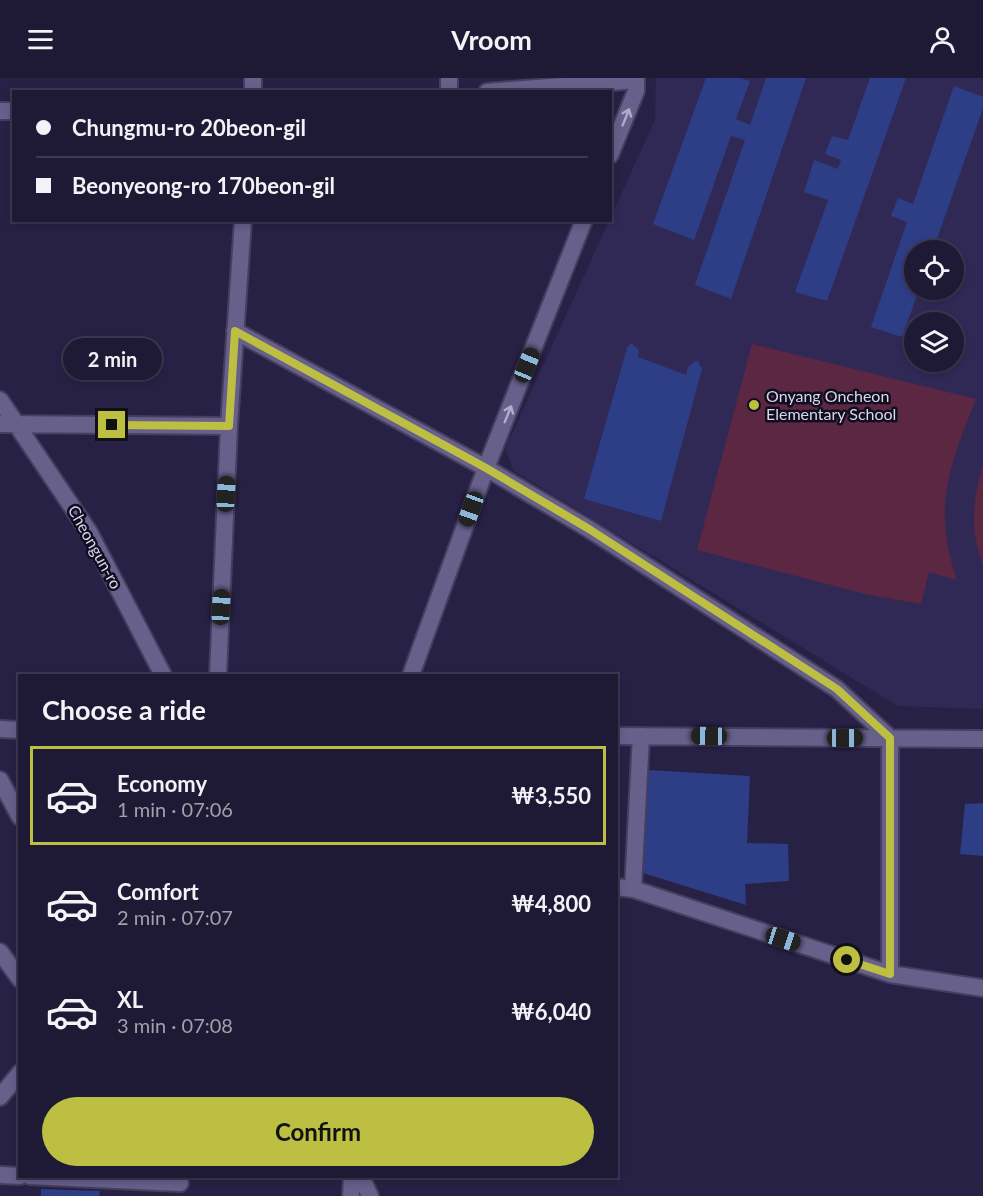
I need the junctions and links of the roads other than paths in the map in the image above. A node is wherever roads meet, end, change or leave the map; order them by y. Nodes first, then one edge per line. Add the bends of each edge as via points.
1 (636, 79) edge
2 (510, 90) edge
3 (612, 150) edge
4 (243, 222) edge
5 (583, 222) edge
6 (235, 331) junction
7 (0, 400) edge
8 (0, 424) edge
9 (19, 424) junction
10 (229, 426) junction
11 (486, 468) junction
12 (163, 674) edge
13 (218, 674) edge
14 (411, 674) edge
15 (0, 729) edge
16 (18, 730) edge
17 (618, 735) edge
18 (641, 736) junction
19 (890, 738) junction
20 (983, 739) edge
21 (0, 780) edge
22 (18, 812) edge
23 (625, 888) edge
24 (0, 952) edge
25 (890, 974) junction
26 (18, 976) edge
27 (983, 988) edge
28 (18, 1075) edge
29 (0, 1097) edge
30 (0, 1175) edge
31 (18, 1176) edge
32 (118, 1178) edge
33 (352, 1178) edge
34 (362, 1178) edge
35 (181, 1185) edge
36 (351, 1196) edge
37 (370, 1196) edge

1 - 2 street
3 -> 1 street via 636,91
4 - 6 street
11 -> 5 street
6 - 10 street
6 - 11 street
7 - 9 street, Cheongun-ro
8 - 9 street
9 - 10 street
9 - 12 street, Cheongun-ro via 89,532
10 - 13 street
11 - 14 street
11 - 19 street via 788,656 837,689
15 - 16 street
17 - 18 street
18 - 19 street
18 - 23 street
19 - 20 street
19 - 25 street
21 - 22 street
23 - 25 street
24 - 26 street
25 - 27 street
28 - 29 street
30 - 31 street
32 - 35 street
33 - 36 street
34 - 37 street

